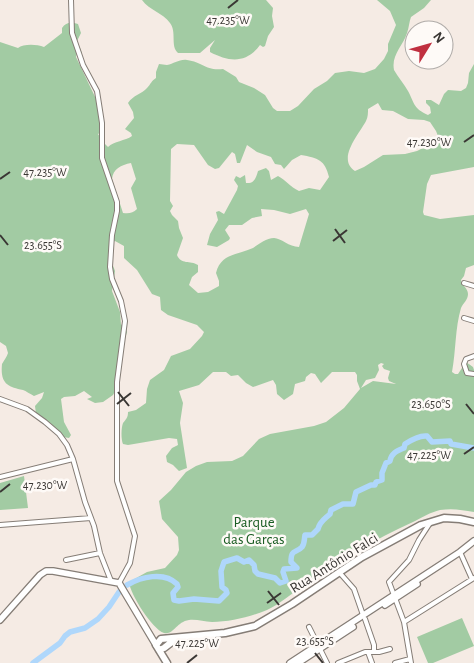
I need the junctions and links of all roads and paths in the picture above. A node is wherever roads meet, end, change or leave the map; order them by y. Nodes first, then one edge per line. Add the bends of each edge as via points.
1 (71, 0) edge
2 (464, 283) dead end
3 (474, 286) edge
4 (464, 318) dead end
5 (474, 321) edge
6 (474, 356) edge
7 (474, 374) edge
8 (0, 399) edge
9 (73, 459) junction
10 (0, 477) edge
11 (91, 518) junction
12 (431, 521) junction
13 (474, 522) edge
14 (0, 525) edge
15 (474, 541) edge
16 (474, 546) edge
17 (100, 553) junction
18 (460, 554) junction
19 (66, 560) dead end
20 (339, 572) junction
21 (473, 579) edge
22 (111, 581) junction
23 (119, 583) junction
24 (394, 597) junction
25 (364, 617) junction
26 (0, 620) edge
27 (404, 622) junction
28 (309, 627) dead end
29 (148, 633) junction
30 (178, 637) junction
31 (161, 639) junction
32 (166, 646) junction
33 (319, 646) junction
34 (157, 647) junction
35 (390, 649) dead end
36 (368, 652) junction
37 (374, 652) junction
38 (165, 660) edge
39 (411, 661) edge
40 (293, 663) edge
41 (327, 663) edge
42 (338, 663) edge
43 (372, 663) edge
44 (394, 663) edge

1 - 23 street via 72,34 100,102 102,158 117,202 110,267 125,320 117,382 117,481 135,536 130,563
2 - 3 street
4 - 5 street
6 - 7 street via 466,359 464,364 467,373
8 - 9 street via 27,409 45,422 59,434
9 - 10 street
9 - 11 street
11 - 14 street
11 - 17 street
12 - 13 main road, Rua Antônio Falci via 450,518
12 - 20 main road, Rua Antônio Falci
12 - 24 street via 409,560 390,579
15 - 18 main road
16 - 18 main road
17 - 19 street
17 - 22 street
18 - 21 street
18 - 24 main road
20 - 25 street via 354,589
20 - 30 main road, Rua Antônio Falci via 255,626 226,633
21 - 27 street
22 - 23 main road
22 - 26 main road via 46,571
23 - 29 main road
24 - 25 main road
24 - 27 street
25 - 33 main road
25 - 37 street
27 - 39 street
28 - 33 street
29 - 31 main road
29 - 34 main road
30 - 31 main road, Rua Antônio Falci
30 - 32 main road
31 - 32 main road
31 - 34 main road
32 - 34 main road
32 - 38 main road
33 - 40 main road
33 - 41 street
34 - 38 main road
35 - 37 street
36 - 37 street
36 - 42 street
36 - 43 street
39 - 44 street

